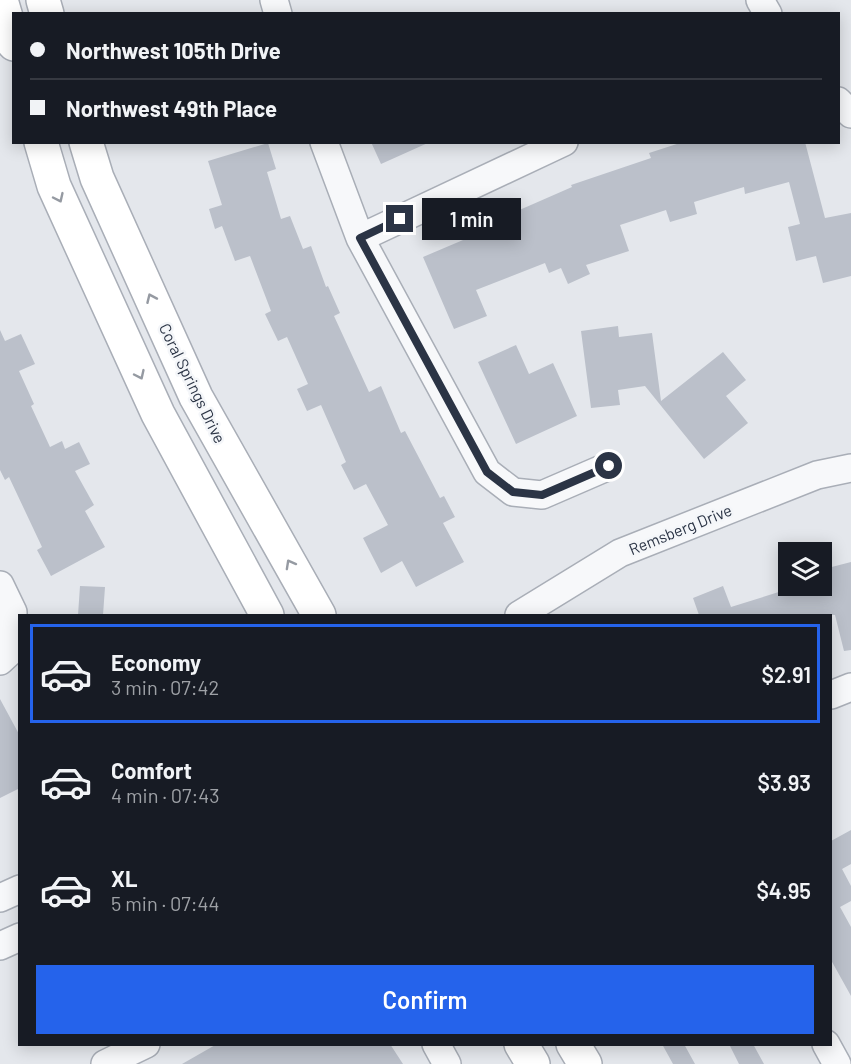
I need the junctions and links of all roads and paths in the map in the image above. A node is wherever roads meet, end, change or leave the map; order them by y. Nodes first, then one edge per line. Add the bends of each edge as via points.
1 (1, 0) edge
2 (12, 37) edge
3 (840, 103) edge
4 (851, 114) edge
5 (42, 144) edge
6 (87, 144) edge
7 (325, 144) edge
8 (560, 144) edge
9 (360, 238) junction
10 (609, 466) dead end
11 (851, 468) edge
12 (0, 585) edge
13 (266, 614) edge
14 (318, 614) edge
15 (521, 614) edge
16 (6, 655) edge
17 (851, 687) edge
18 (832, 695) edge
19 (18, 890) edge
20 (0, 898) edge
21 (18, 938) edge
22 (0, 946) edge
23 (142, 1046) edge
24 (437, 1046) edge
25 (522, 1046) edge
26 (574, 1046) edge
27 (827, 1046) edge
28 (105, 1064) edge
29 (447, 1064) edge
30 (533, 1064) edge
31 (585, 1064) edge
32 (837, 1064) edge

1 - 2 main road
3 - 4 street
5 -> 13 main road via 54,186 158,414
14 -> 6 main road, Coral Springs Drive via 196,397 97,178
7 - 9 street
8 - 9 street
9 - 10 street via 487,472 513,492 542,495
11 - 15 street, Remsberg Drive via 818,475 620,553
12 - 16 street via 13,612
17 - 18 street
19 - 20 street
21 - 22 street
23 - 28 street
24 - 29 street
25 - 30 main road
26 - 31 main road
27 - 32 street

